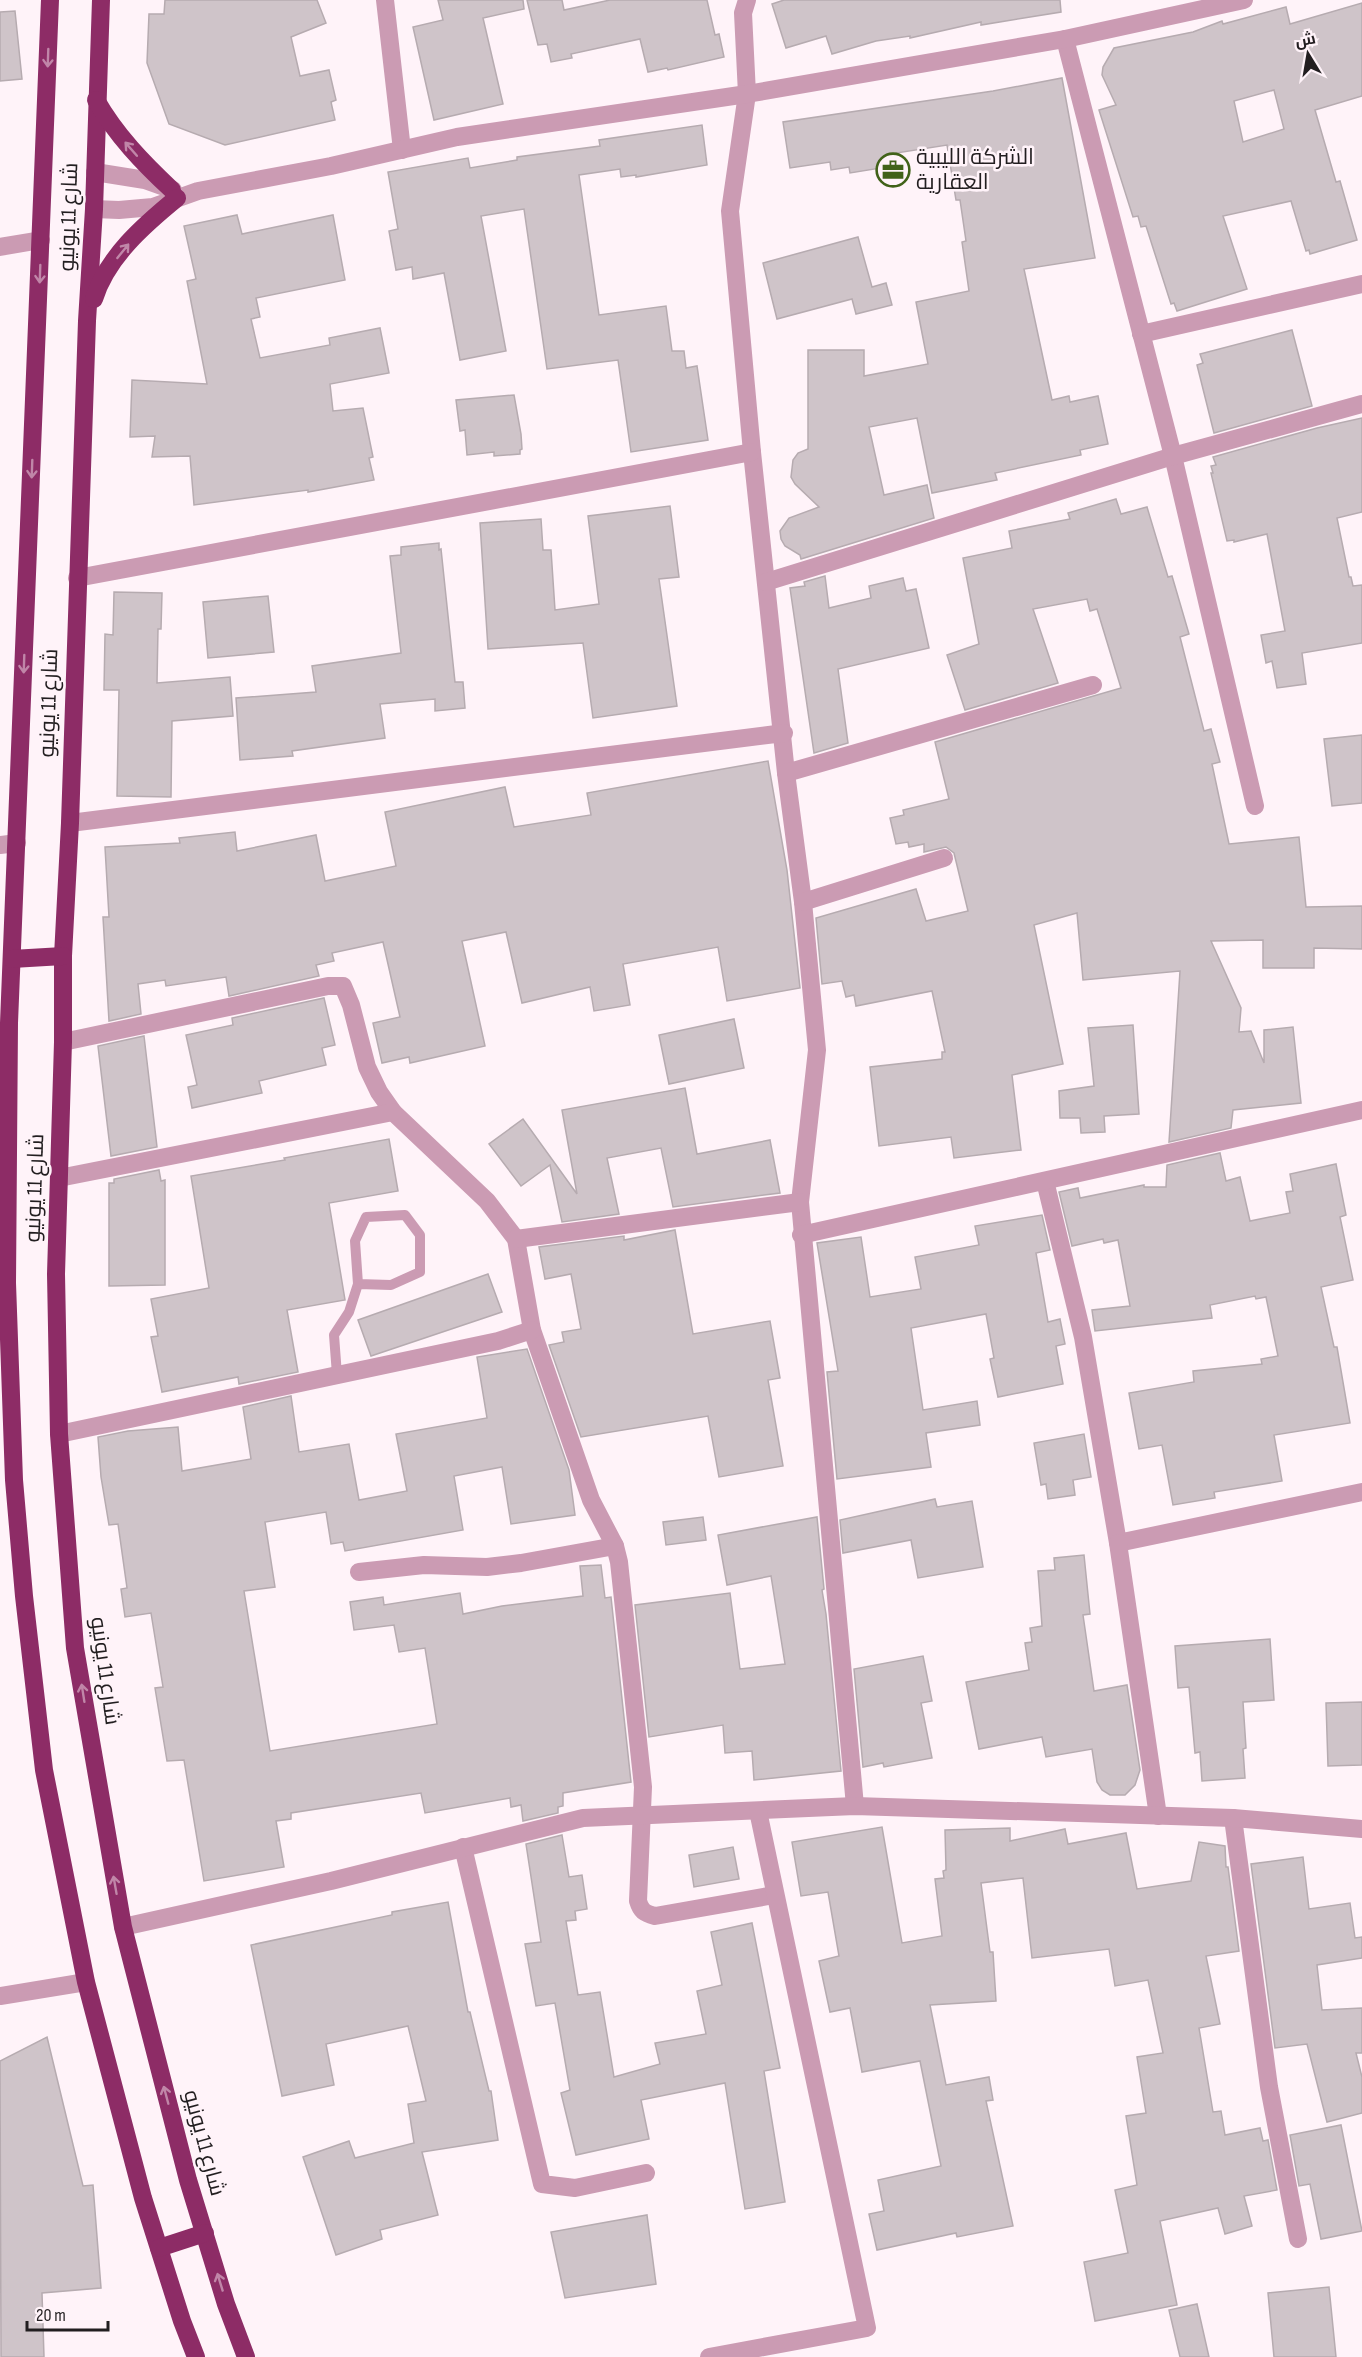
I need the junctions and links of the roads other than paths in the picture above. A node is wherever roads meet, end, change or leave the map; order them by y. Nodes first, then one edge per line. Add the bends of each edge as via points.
1 (50, 0) edge
2 (101, 0) edge
3 (386, 0) edge
4 (747, 0) edge
5 (1244, 0) edge
6 (1065, 39) junction
7 (747, 94) junction
8 (96, 100) junction
9 (402, 150) junction
10 (95, 172) junction
11 (177, 194) junction
12 (94, 209) junction
13 (41, 240) junction
14 (0, 247) edge
15 (1362, 284) edge
16 (87, 321) junction
17 (1141, 334) junction
18 (1362, 404) edge
19 (752, 452) junction
20 (1173, 456) junction
21 (77, 578) junction
22 (766, 582) junction
23 (1093, 685) dead end
24 (784, 733) junction
25 (786, 773) junction
26 (1255, 806) dead end
27 (70, 823) junction
28 (8, 844) edge
29 (944, 858) dead end
30 (803, 902) junction
31 (63, 956) junction
32 (12, 958) junction
33 (63, 1042) junction
34 (1362, 1110) edge
35 (393, 1112) junction
36 (59, 1178) junction
37 (1045, 1181) junction
38 (800, 1202) junction
39 (801, 1234) junction
40 (516, 1239) junction
41 (358, 1284) junction
42 (532, 1330) junction
43 (337, 1375) junction
44 (59, 1434) junction
45 (7, 1481) edge
46 (1362, 1492) edge
47 (1118, 1543) junction
48 (615, 1546) junction
49 (359, 1572) dead end
50 (855, 1806) junction
51 (758, 1812) junction
52 (641, 1816) junction
53 (1158, 1816) junction
54 (1233, 1818) junction
55 (1362, 1829) edge
56 (463, 1847) junction
57 (774, 1895) junction
58 (123, 1927) junction
59 (86, 1982) junction
60 (0, 1996) edge
61 (646, 2173) dead end
62 (205, 2233) junction
63 (1298, 2239) dead end
64 (159, 2248) junction
65 (196, 2357) edge
66 (246, 2357) edge
67 (709, 2357) edge

1 -> 13 highway, شارع 11 يونيو
2 - 8 highway, شارع 11 يونيو
3 - 9 street
4 - 7 street via 743,13
5 - 6 street
6 - 7 street
6 - 17 street
7 - 9 street via 457,138
7 - 19 street via 730,211
8 - 10 highway, شارع 11 يونيو
11 -> 8 highway via 127,144
9 - 11 street
10 - 11 street via 145,180
10 - 12 highway, شارع 11 يونيو
11 - 12 street via 153,207
16 -> 11 highway via 98,286 120,253
12 - 16 highway, شارع 11 يونيو
13 - 14 street
13 -> 28 highway, شارع 11 يونيو
15 - 17 street
16 - 21 highway, شارع 11 يونيو
17 - 20 street
18 - 20 street
19 - 21 street
19 - 22 street
20 - 22 street
20 - 26 street
21 - 27 highway, شارع 11 يونيو
22 - 24 street
23 - 25 street
24 - 25 street
24 - 27 street
25 - 30 street
27 - 31 highway, شارع 11 يونيو
28 - 32 highway, شارع 11 يونيو
29 - 30 street
30 - 38 street via 817,1050
31 - 32 highway
31 - 33 highway, شارع 11 يونيو
32 - 45 highway, شارع 11 يونيو
33 - 35 street via 328,986 344,986 367,1067
33 - 36 highway, شارع 11 يونيو
34 - 37 street
35 - 36 street
35 - 40 street via 487,1201
36 - 44 highway, شارع 11 يونيو
37 - 39 street
37 - 47 street via 1083,1337
38 - 39 street
38 - 40 street
39 - 50 street
40 - 42 street
41 - 41 lane via 355,1241 366,1217 405,1215 420,1236 420,1272 392,1285
41 - 43 lane via 349,1312 334,1335
42 - 43 street via 498,1341
42 - 48 street via 591,1500
43 - 44 street
58 -> 44 highway, شارع 11 يونيو via 75,1648
45 - 59 highway, شارع 11 يونيو via 44,1770
46 - 47 street
47 - 53 street
48 - 49 street via 510,1564 424,1564
48 - 52 street via 643,1787
50 - 51 street
50 - 53 street
51 - 52 street
51 - 57 street
52 - 56 street via 583,1818
52 - 57 street via 638,1901 645,1913 655,1916
53 - 54 street
54 - 55 street
54 - 63 street via 1269,2087
56 - 58 street
56 - 61 street via 542,2184 575,2188
57 - 67 street via 867,2328
62 -> 58 highway, شارع 11 يونيو
59 - 60 street
59 - 64 highway, شارع 11 يونيو
62 - 64 highway
66 -> 62 highway, شارع 11 يونيو
64 - 65 highway, شارع 11 يونيو

